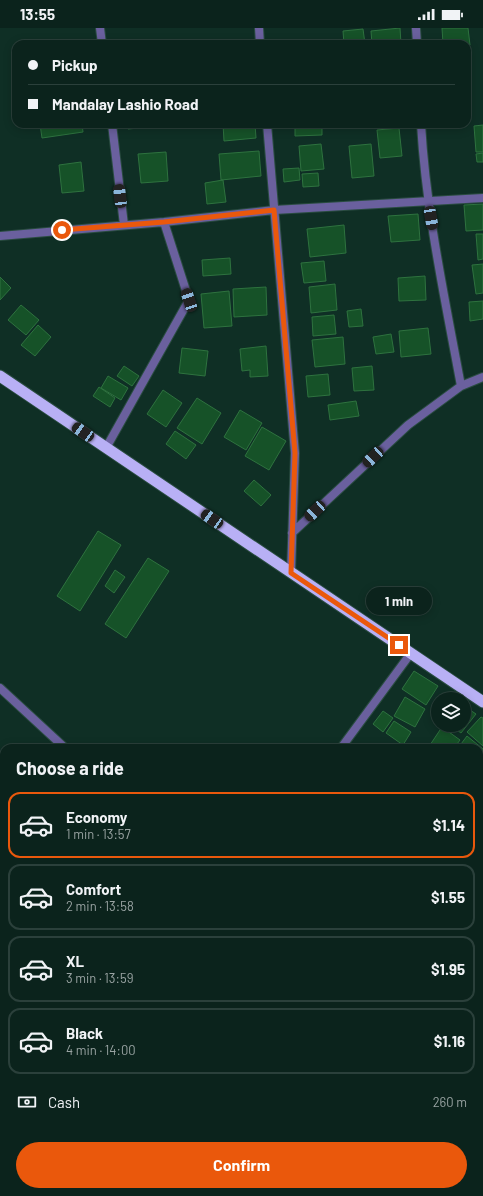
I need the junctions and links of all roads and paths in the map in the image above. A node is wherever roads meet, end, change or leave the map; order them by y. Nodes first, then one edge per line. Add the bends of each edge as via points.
1 (100, 28) edge
2 (259, 28) edge
3 (416, 28) edge
4 (102, 40) edge
5 (260, 40) edge
6 (417, 40) edge
7 (112, 128) edge
8 (267, 128) edge
9 (421, 128) edge
10 (483, 198) edge
11 (428, 202) junction
12 (274, 210) junction
13 (164, 222) junction
14 (124, 225) junction
15 (0, 236) edge
16 (0, 376) edge
17 (483, 377) edge
18 (461, 386) junction
19 (106, 448) junction
20 (292, 533) junction
21 (291, 573) junction
22 (411, 653) junction
23 (0, 688) edge
24 (483, 702) edge
25 (61, 744) edge
26 (343, 744) edge

1 - 4 street
2 - 5 street
3 - 6 street
7 - 14 street
8 - 12 street
9 - 11 street
10 - 11 street
11 - 12 street
11 - 18 street
12 - 13 street
12 - 20 street via 295,453
13 - 14 street
13 - 19 street via 189,300
14 - 15 street
16 - 19 highway
17 - 18 street
18 - 20 street via 408,424
19 - 21 highway
20 - 21 street
21 - 22 highway
22 - 24 highway
22 - 26 street
23 - 25 street

